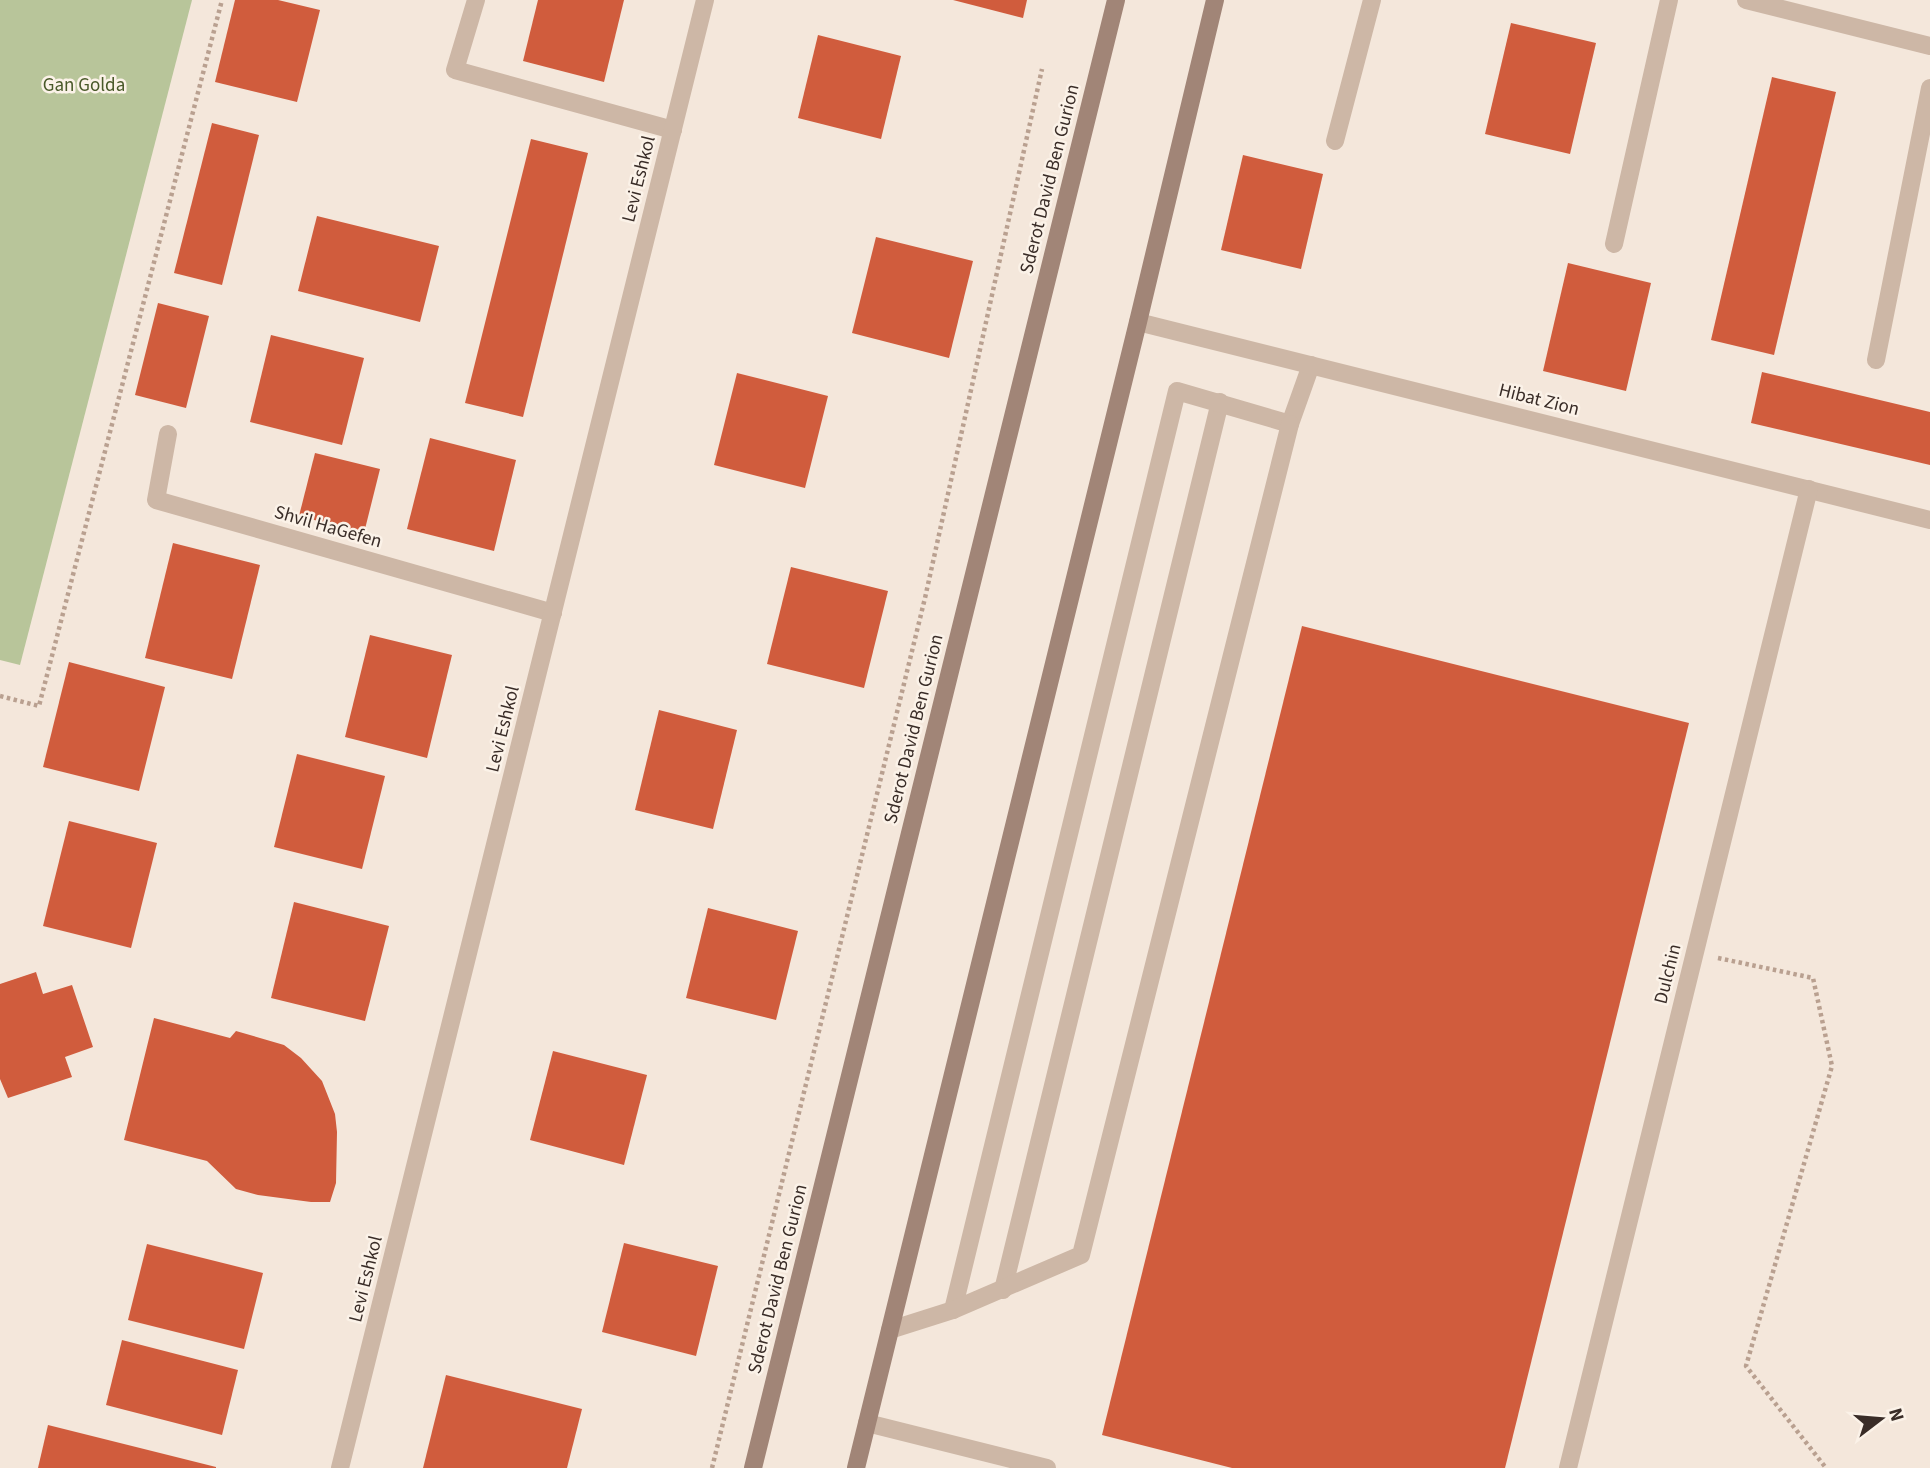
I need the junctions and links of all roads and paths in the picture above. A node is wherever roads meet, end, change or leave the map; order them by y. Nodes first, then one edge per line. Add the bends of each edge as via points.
1 (222, 0) edge
2 (476, 0) edge
3 (705, 0) edge
4 (1116, 0) edge
5 (1215, 0) edge
6 (1372, 0) edge
7 (1669, 0) edge
8 (1746, 0) edge
9 (1930, 46) edge
10 (1042, 69) dead end
11 (1930, 88) edge
12 (673, 130) junction
13 (1335, 141) dead end
14 (1614, 244) dead end
15 (1138, 322) junction
16 (1876, 360) dead end
17 (1311, 365) junction
18 (1220, 402) junction
19 (1290, 424) junction
20 (168, 434) dead end
21 (1809, 489) junction
22 (1930, 520) edge
23 (553, 613) junction
24 (0, 696) edge
25 (1695, 953) junction
26 (1003, 1290) junction
27 (953, 1310) junction
28 (890, 1331) junction
29 (867, 1423) junction
30 (340, 1468) edge
31 (712, 1468) edge
32 (753, 1468) edge
33 (856, 1468) edge
34 (1047, 1468) edge
35 (1568, 1468) edge
36 (1826, 1468) edge

1 - 24 path via 38,706
2 - 12 street via 456,70
3 - 12 street, Levi Eshkol
4 - 32 main road, Sderot David Ben Gurion
5 - 15 main road
6 - 13 street
7 - 14 street
8 - 9 street
10 - 31 path via 922,611
11 - 16 street
12 - 23 street, Levi Eshkol
15 - 17 street, Hibat Zion
15 - 28 main road
17 - 19 street
17 - 21 street, Hibat Zion
18 - 19 street
18 - 26 street
18 - 27 street via 1177,391
19 - 26 street via 1081,1255
20 - 23 street, Shvil HaGefen via 156,500
21 - 22 street, Hibat Zion
21 - 25 street, Dulchin
23 - 30 street, Levi Eshkol
25 - 35 street, Dulchin
25 - 36 path via 1813,978 1832,1066 1746,1366
26 - 27 street
27 - 28 street
28 - 29 main road
29 - 33 main road
29 - 34 street

